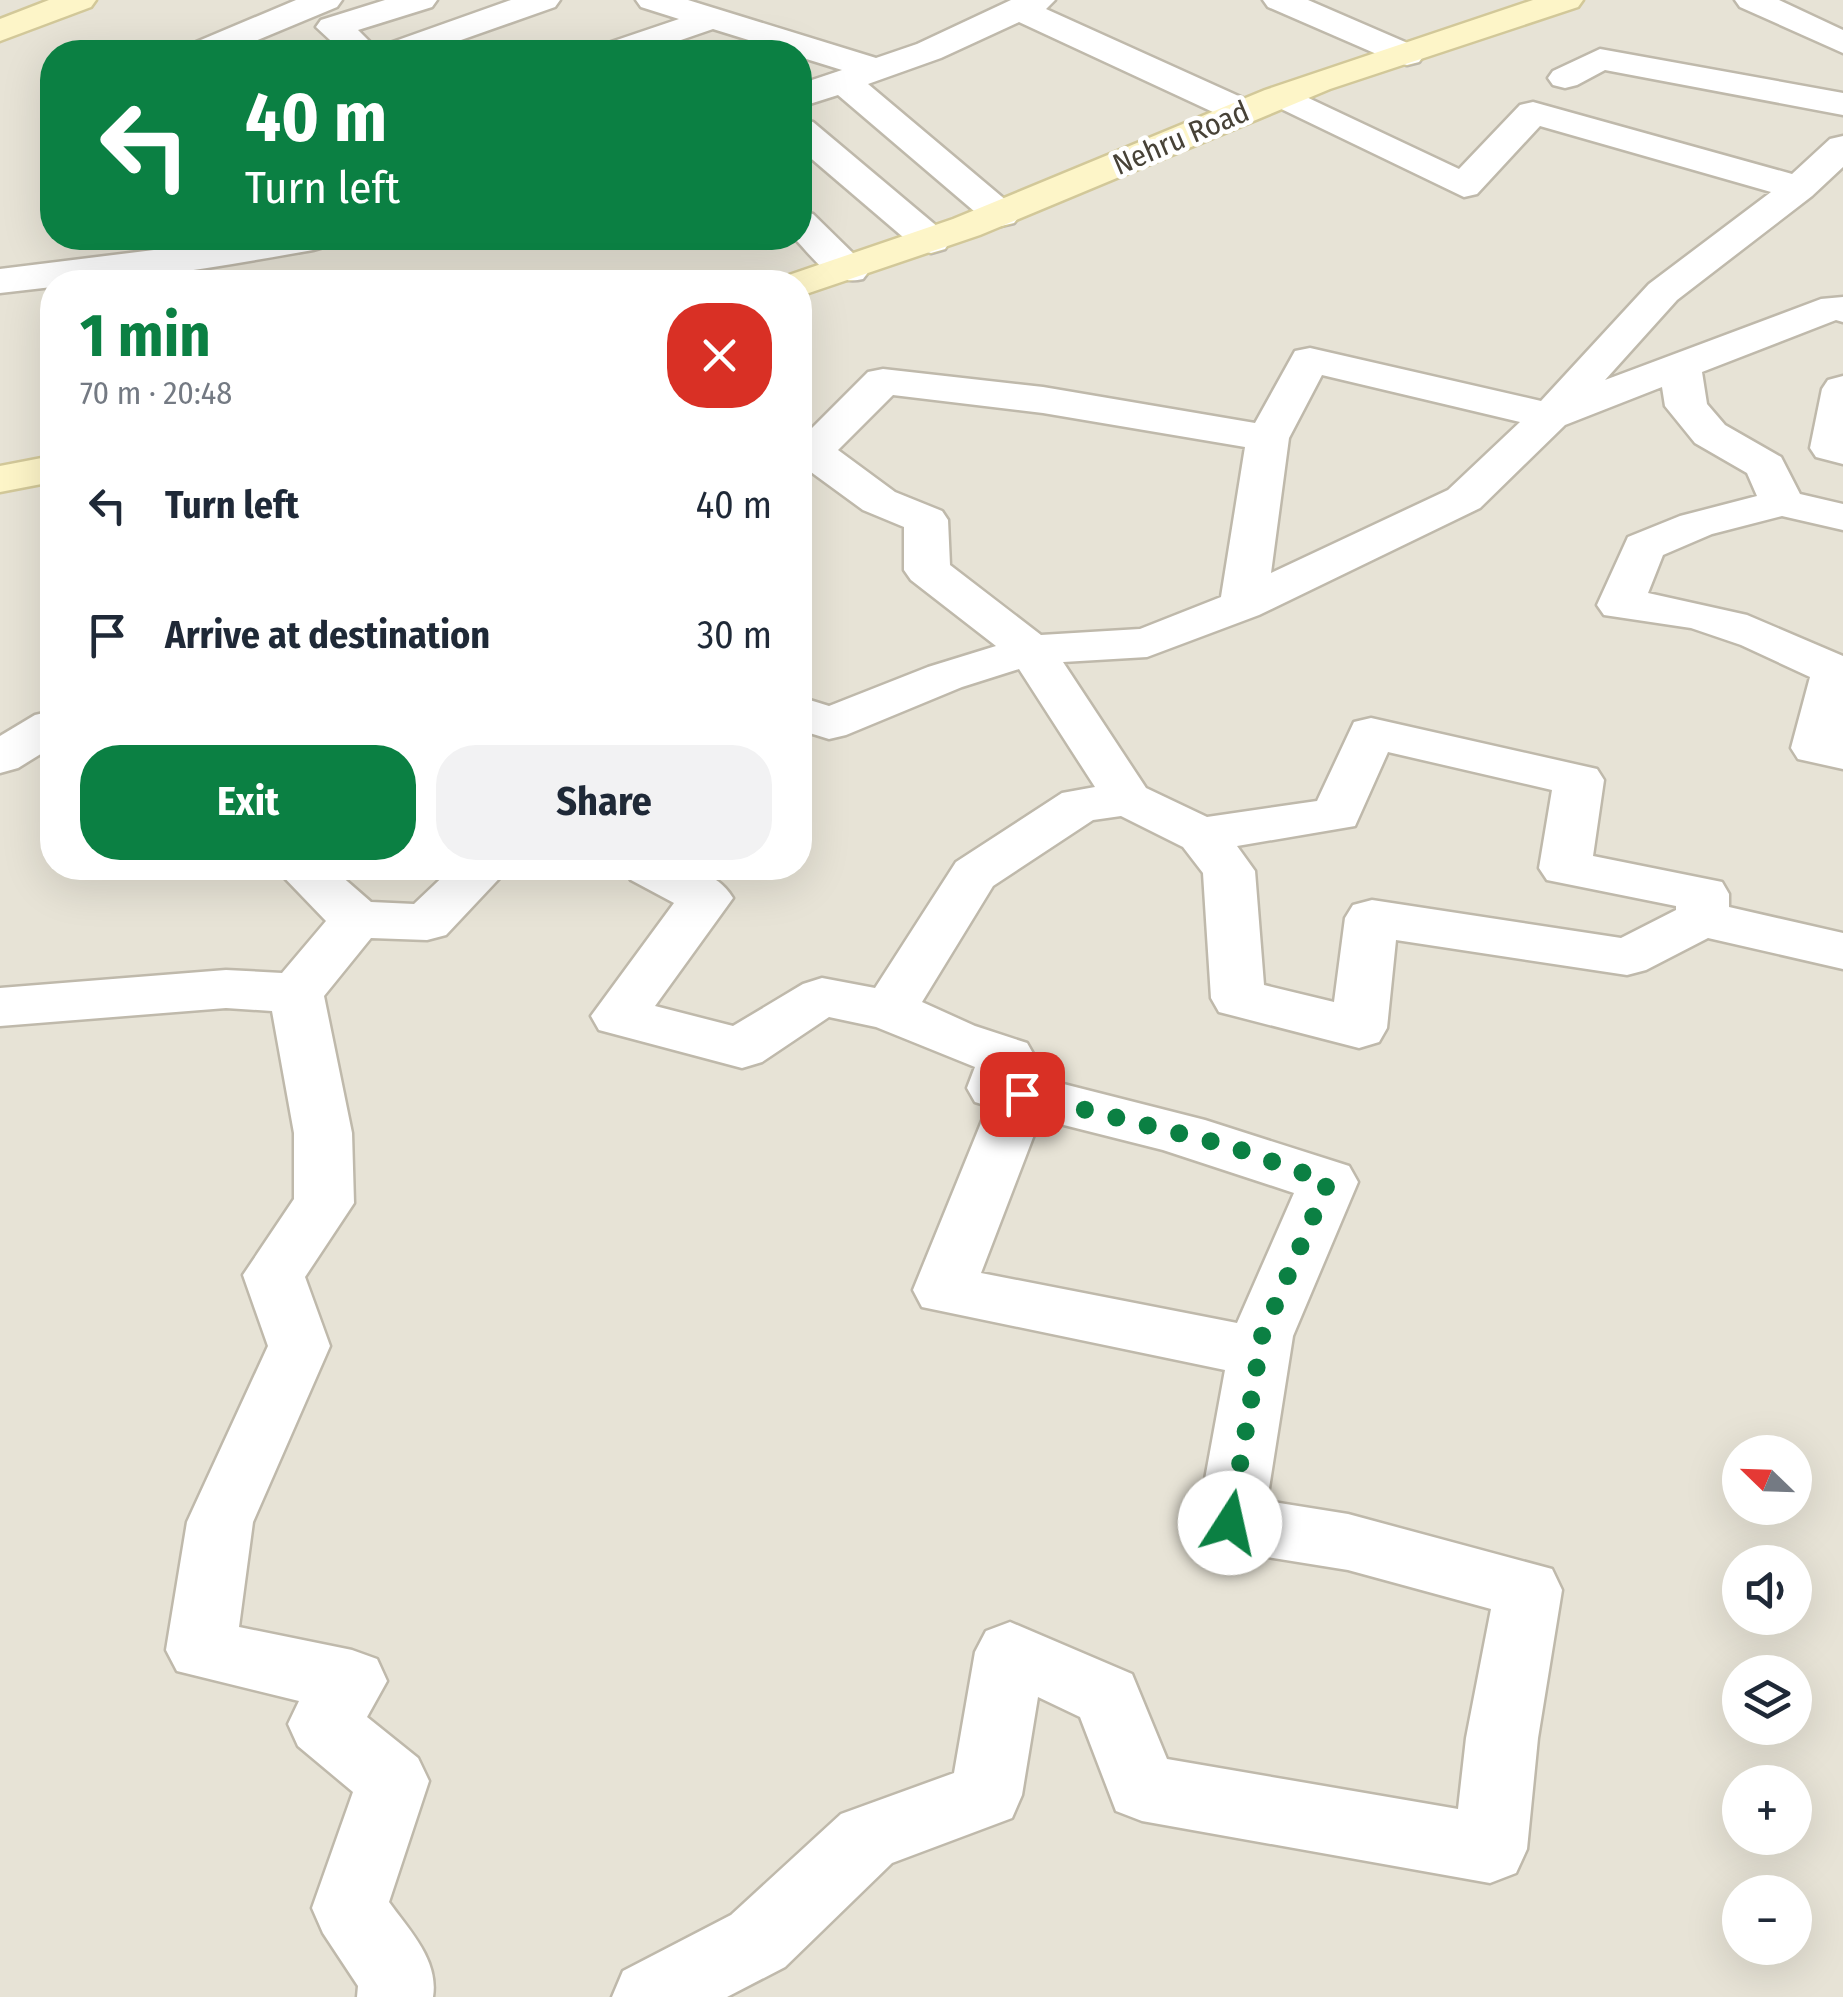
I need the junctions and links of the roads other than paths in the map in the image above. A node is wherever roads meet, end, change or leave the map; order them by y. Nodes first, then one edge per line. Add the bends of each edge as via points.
1 (79, 0) edge
2 (324, 0) edge
3 (420, 0) edge
4 (544, 0) edge
5 (653, 0) edge
6 (1280, 0) edge
7 (1566, 0) edge
8 (1752, 0) edge
9 (1028, 5) edge
10 (708, 10) edge
11 (0, 31) edge
12 (229, 40) edge
13 (349, 40) edge
14 (430, 40) edge
15 (641, 40) edge
16 (778, 40) edge
17 (1843, 44) edge
18 (812, 54) edge
19 (1407, 54) junction
20 (860, 75) junction
21 (1566, 78) dead end
22 (812, 92) edge
23 (1283, 97) junction
24 (1843, 104) edge
25 (1241, 111) junction
26 (812, 140) edge
27 (1843, 147) edge
28 (1799, 188) junction
29 (1001, 215) junction
30 (812, 234) edge
31 (931, 241) junction
32 (195, 250) edge
33 (65, 270) edge
34 (848, 271) junction
35 (40, 274) edge
36 (0, 280) edge
37 (812, 281) edge
38 (1841, 307) edge
39 (1680, 365) junction
40 (1843, 389) edge
41 (1550, 416) junction
42 (1268, 438) junction
43 (1843, 451) edge
44 (40, 471) edge
45 (0, 479) edge
46 (1782, 503) junction
47 (1843, 518) edge
48 (1244, 605) junction
49 (1031, 650) junction
50 (1839, 671) edge
51 (812, 717) edge
52 (40, 733) edge
53 (1843, 754) edge
54 (0, 757) edge
55 (1128, 798) junction
56 (1201, 835) junction
57 (314, 880) edge
58 (470, 880) edge
59 (673, 880) edge
60 (357, 920) junction
61 (1702, 920) junction
62 (1843, 950) edge
63 (296, 992) junction
64 (0, 1008) edge
65 (889, 1010) junction
66 (1022, 1094) junction
67 (1259, 1352) junction
68 (395, 1997) edge
69 (650, 1997) edge

1 - 11 street
2 - 12 street
3 - 13 street via 333,27
4 - 14 street
5 - 10 street
6 - 19 street
7 - 19 street, Nehru Road
8 - 17 street
9 - 20 street
9 - 25 street
10 - 15 street
10 - 16 street
18 - 20 street
19 - 23 street, Nehru Road
20 - 22 street
20 - 29 street
21 - 24 street via 1600,59
23 - 25 street, Nehru Road
23 - 28 street via 1464,186 1533,112
25 - 29 street, Nehru Road
26 - 31 street
27 - 28 street
28 - 41 street via 1663,292
29 - 31 street, Nehru Road
30 - 34 street
31 - 34 street, Nehru Road
32 - 33 street
34 - 37 street, Nehru Road
35 - 36 street
38 - 39 street
39 - 41 street
39 - 46 street via 1686,406 1710,434 1766,466
40 - 43 street via 1831,448
41 - 42 street via 1310,360
41 - 48 street via 1464,500
42 - 48 street
42 - 49 street via 883,381 812,452 879,501 926,520 927,570
44 - 45 street
46 - 47 street
46 - 50 street via 1696,525 1644,547 1620,604 1654,605 1772,639
48 - 49 street via 1147,642
49 - 51 street via 945,676 829,724
49 - 55 street
50 - 53 street via 1816,748
52 - 54 street
55 - 56 street
55 - 65 street via 1080,805 974,874
56 - 61 street via 1337,814 1371,733 1579,780 1565,868 1703,894
56 - 61 street via 1229,871 1238,998 1359,1028 1372,918 1627,957
57 - 60 street
58 - 60 street via 427,922
59 - 65 street via 708,898 619,1016 742,1048 822,996
60 - 63 street
61 - 62 street
63 - 64 street via 226,988
63 - 68 street via 323,1133 324,1204 274,1275 299,1346 220,1522 201,1650 352,1681 323,1724 393,1781 350,1908 398,1979
65 - 66 street via 1007,1057 995,1088
66 - 67 street via 1230,1146 1328,1182
66 - 67 street via 944,1290
67 - 69 street via 1230,1523 1348,1542 1528,1590 1490,1849 1142,1788 1107,1696 1010,1652 986,1795 867,1838 758,1941

